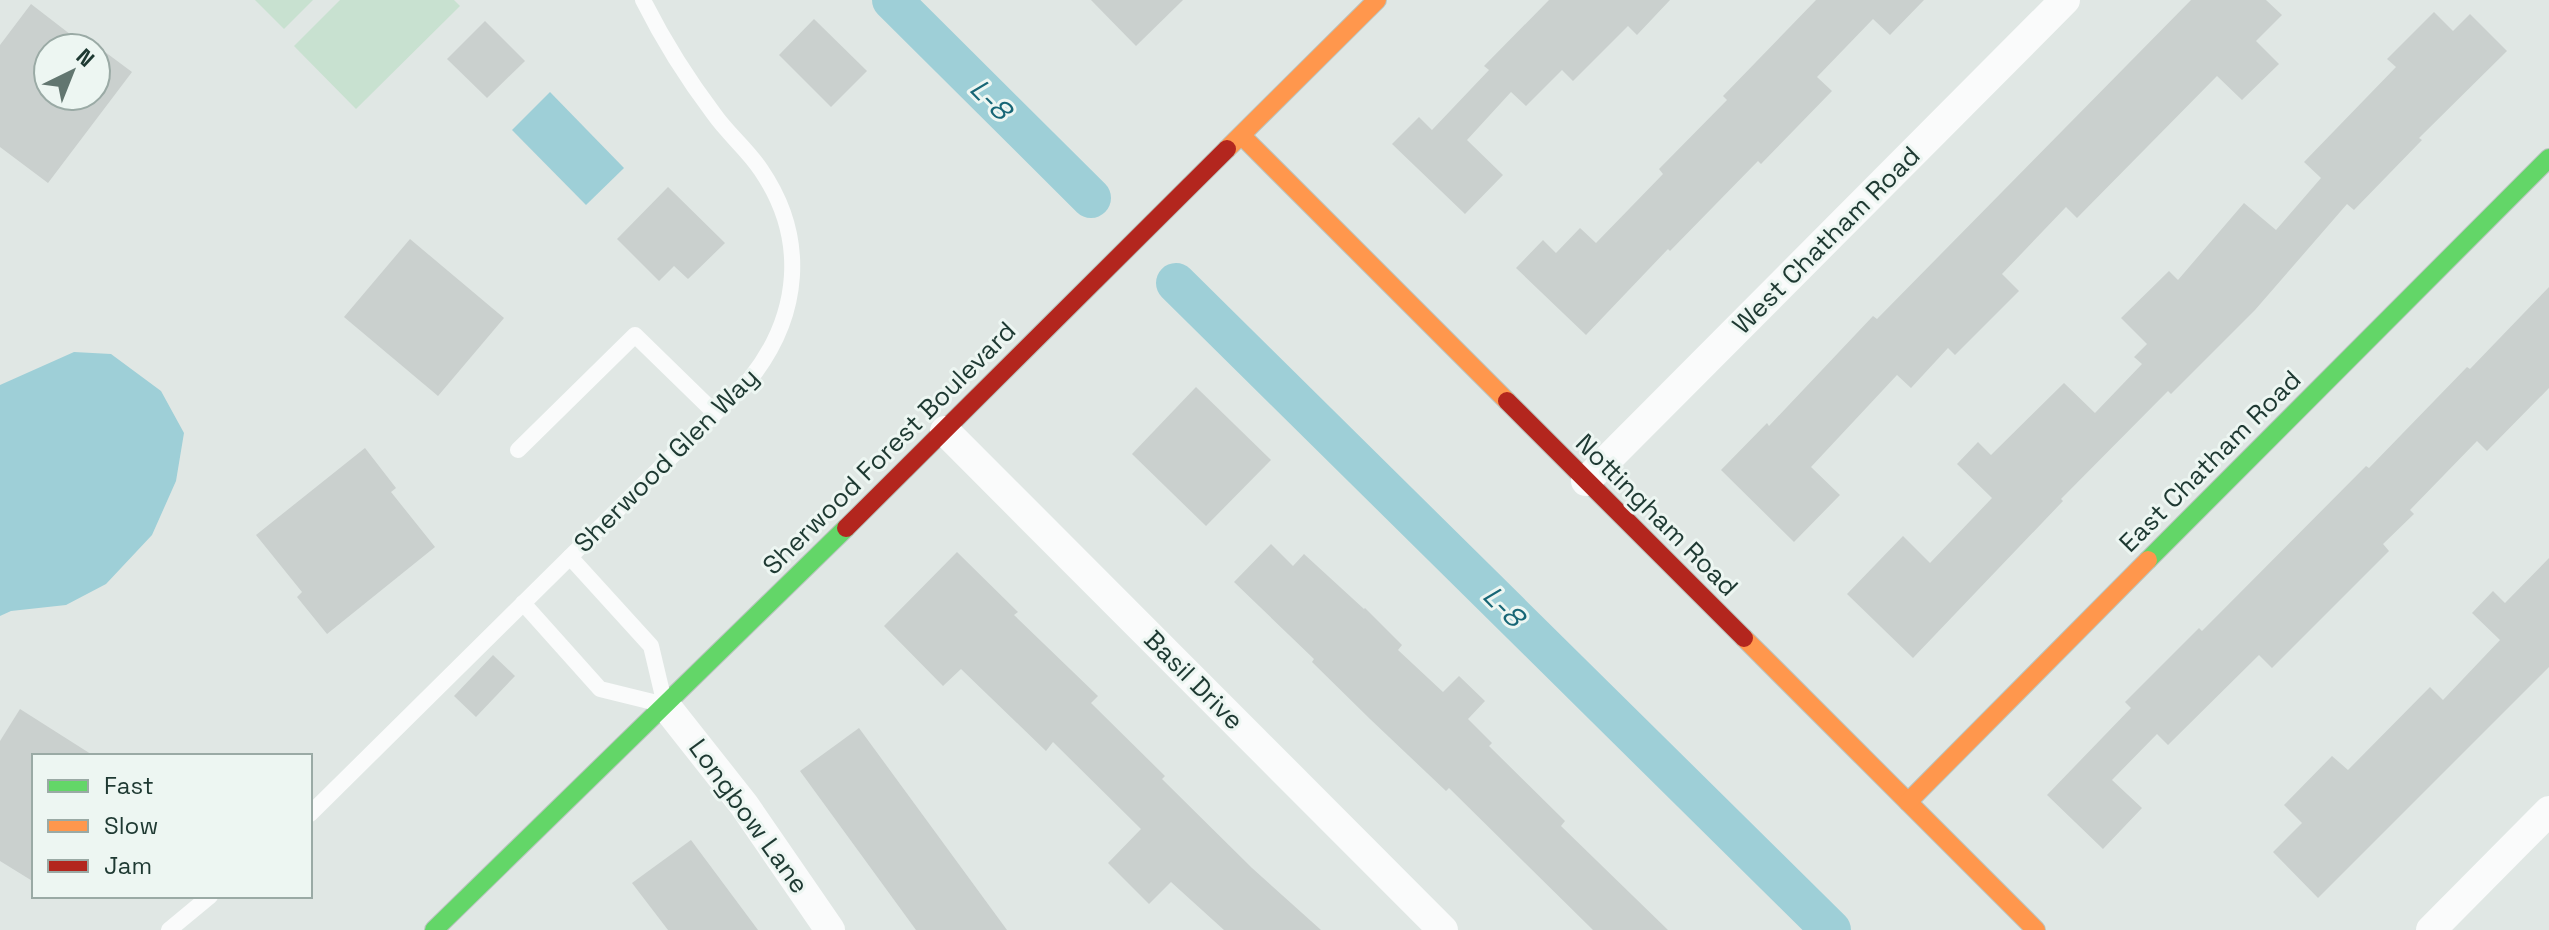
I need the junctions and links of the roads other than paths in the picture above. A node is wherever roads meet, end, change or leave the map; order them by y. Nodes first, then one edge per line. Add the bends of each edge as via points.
1 (643, 0) edge
2 (1377, 0) edge
3 (2065, 0) edge
4 (1242, 136) junction
5 (2549, 158) edge
6 (715, 413) junction
7 (945, 431) junction
8 (518, 450) dead end
9 (1586, 481) junction
10 (570, 557) junction
11 (523, 603) junction
12 (665, 705) junction
13 (1908, 802) junction
14 (2549, 811) edge
15 (312, 812) edge
16 (208, 898) edge
17 (169, 930) edge
18 (434, 930) edge
19 (830, 930) edge
20 (1443, 930) edge
21 (2036, 930) edge
22 (2431, 930) edge

1 - 6 lane, Sherwood Glen Way via 667,47 774,190 792,245 789,303 780,330 764,362
2 - 4 street, Sherwood Forest Boulevard
3 - 9 street, West Chatham Road
4 - 7 street, Sherwood Forest Boulevard
4 - 9 street, Nottingham Road
5 - 13 street, East Chatham Road
6 - 8 lane via 635,335
6 - 10 lane, Sherwood Glen Way
7 - 12 street, Sherwood Forest Boulevard
7 - 20 street, Basil Drive
9 - 13 street, Nottingham Road
10 - 11 lane, Sherwood Glen Way
10 - 12 lane via 651,646
11 - 12 lane via 600,689
11 - 15 lane, Sherwood Glen Way
12 - 18 street, Sherwood Forest Boulevard
12 - 19 street, Longbow Lane via 744,805
13 - 21 street, Nottingham Road
14 - 22 street
16 - 17 lane

